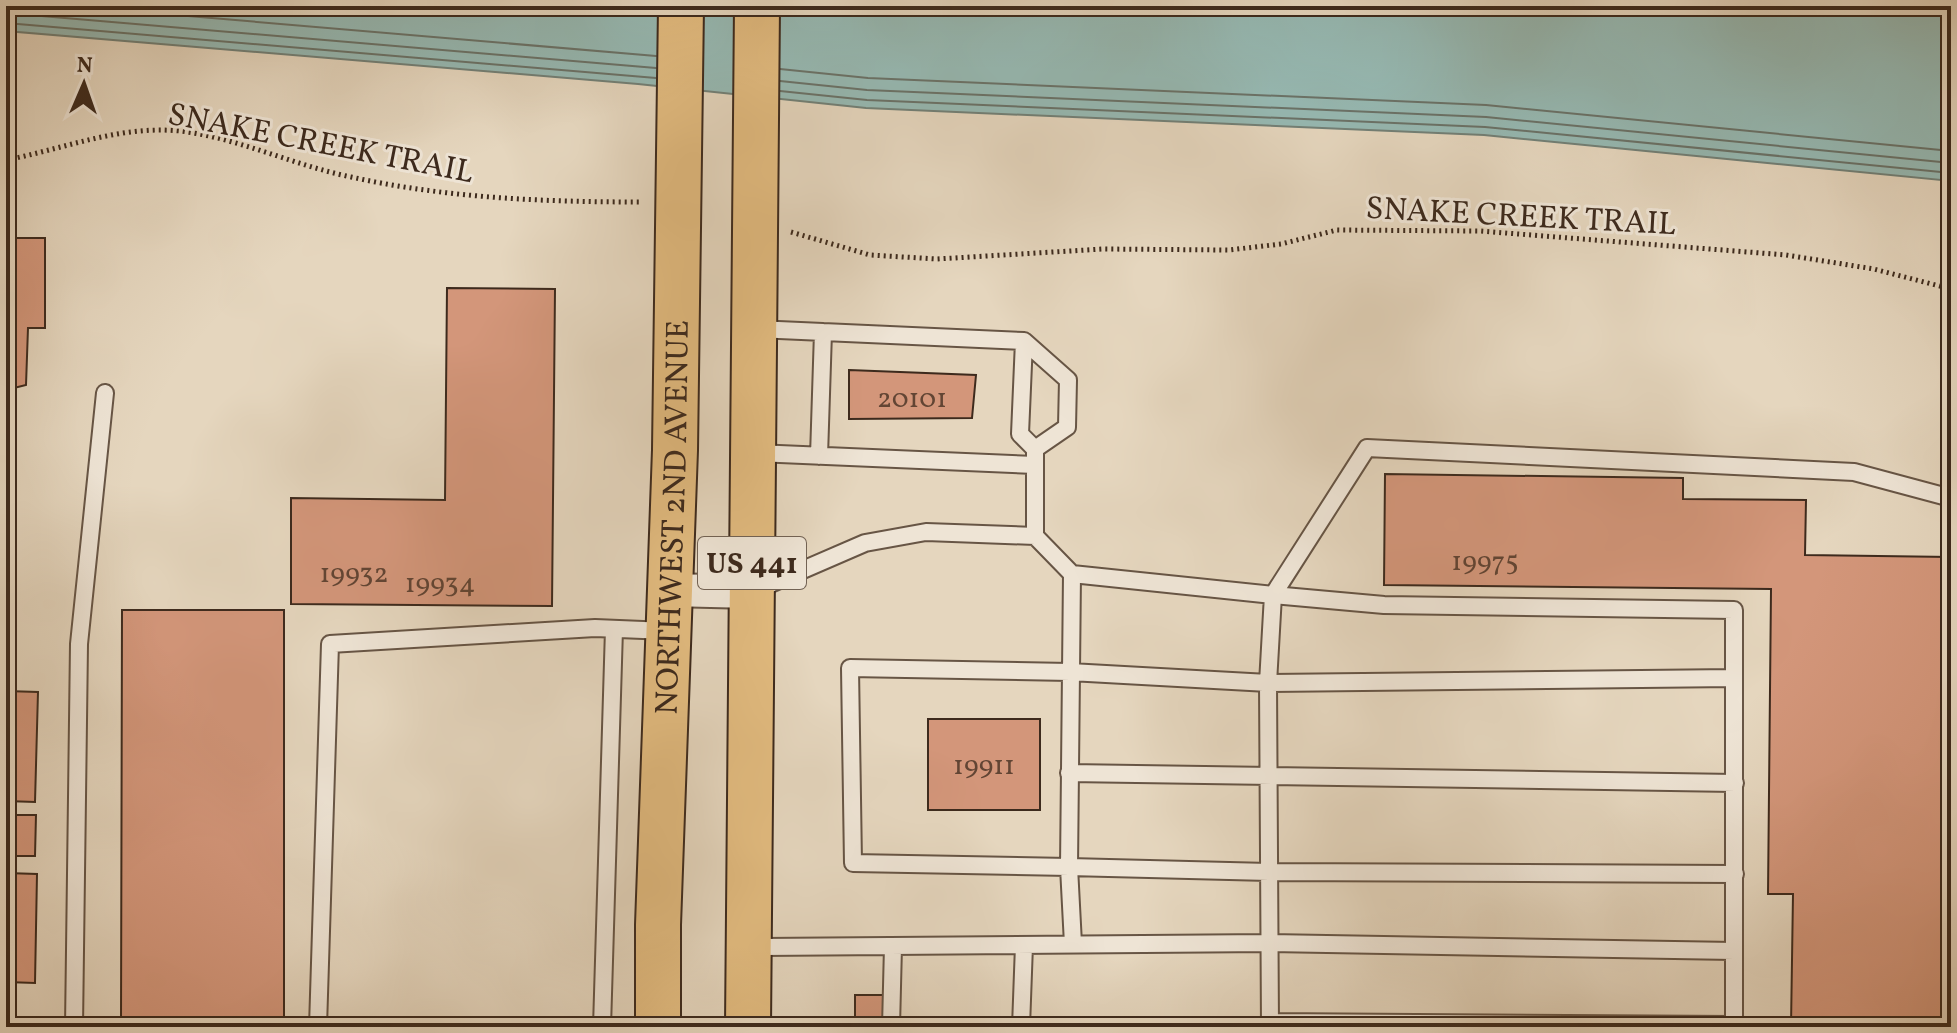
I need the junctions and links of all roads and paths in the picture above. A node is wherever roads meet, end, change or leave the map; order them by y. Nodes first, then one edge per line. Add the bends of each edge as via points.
1 (681, 6) edge
2 (757, 6) edge
3 (6, 160) edge
4 (678, 202) junction
5 (755, 228) junction
6 (1951, 289) edge
7 (753, 329) junction
8 (823, 332) junction
9 (1024, 341) junction
10 (105, 393) dead end
11 (753, 453) junction
12 (819, 456) junction
13 (1035, 457) junction
14 (1951, 498) edge
15 (1035, 536) junction
16 (1072, 574) junction
17 (752, 592) junction
18 (1273, 595) junction
19 (669, 610) junction
20 (614, 629) junction
21 (1070, 672) junction
22 (1734, 678) junction
23 (1268, 683) junction
24 (1069, 773) junction
25 (1269, 777) junction
26 (1735, 783) junction
27 (1069, 867) junction
28 (1269, 872) junction
29 (1735, 874) junction
30 (1270, 943) junction
31 (1073, 944) junction
32 (1024, 945) junction
33 (893, 946) junction
34 (749, 947) junction
35 (1734, 951) junction
36 (1270, 1024) edge
37 (1734, 1026) edge
38 (74, 1027) edge
39 (318, 1027) edge
40 (602, 1027) edge
41 (658, 1027) edge
42 (748, 1027) edge
43 (891, 1027) edge
44 (1021, 1027) edge

1 - 4 main road, NORTHWEST 2ND AVENUE / US 441
2 - 5 main road, US 441
3 - 4 path, SNAKE CREEK TRAIL via 96,137 179,131 349,177 455,196
4 - 19 main road, NORTHWEST 2ND AVENUE / US 441
5 - 6 path, SNAKE CREEK TRAIL via 787,230 870,255 919,259 1103,249 1229,250 1337,230 1480,231 1786,255 1874,269
5 - 7 main road, US 441
7 - 8 lane
7 - 11 main road, US 441
8 - 9 lane
8 - 12 lane
9 - 13 lane via 1020,434
9 - 13 lane via 1068,380 1067,427
10 - 38 lane via 79,644
11 - 12 lane
11 - 17 main road, US 441
12 - 13 lane
13 - 15 lane
14 - 18 lane via 1854,472 1367,448
15 - 16 lane
15 - 17 lane via 926,532 865,543
16 - 18 lane
16 - 21 lane
17 - 19 street
17 - 34 main road, US 441
18 - 22 lane via 1384,605 1734,610
18 - 23 lane
19 - 20 lane
19 - 41 main road, NORTHWEST 2ND AVENUE / US 441
20 - 39 lane via 330,644
20 - 40 lane
21 - 23 lane
21 - 24 lane
21 - 27 lane via 850,668 853,863
22 - 23 lane
22 - 26 lane
23 - 25 lane
24 - 25 lane
24 - 27 lane
25 - 26 lane
25 - 28 lane
26 - 29 lane
27 - 28 lane
27 - 31 lane
28 - 29 lane
28 - 30 lane
29 - 35 lane
30 - 31 lane
30 - 35 lane
30 - 36 lane
31 - 32 lane
32 - 33 lane
32 - 44 lane
33 - 34 lane
33 - 43 lane
34 - 42 main road, US 441
35 - 37 lane
36 - 37 lane

